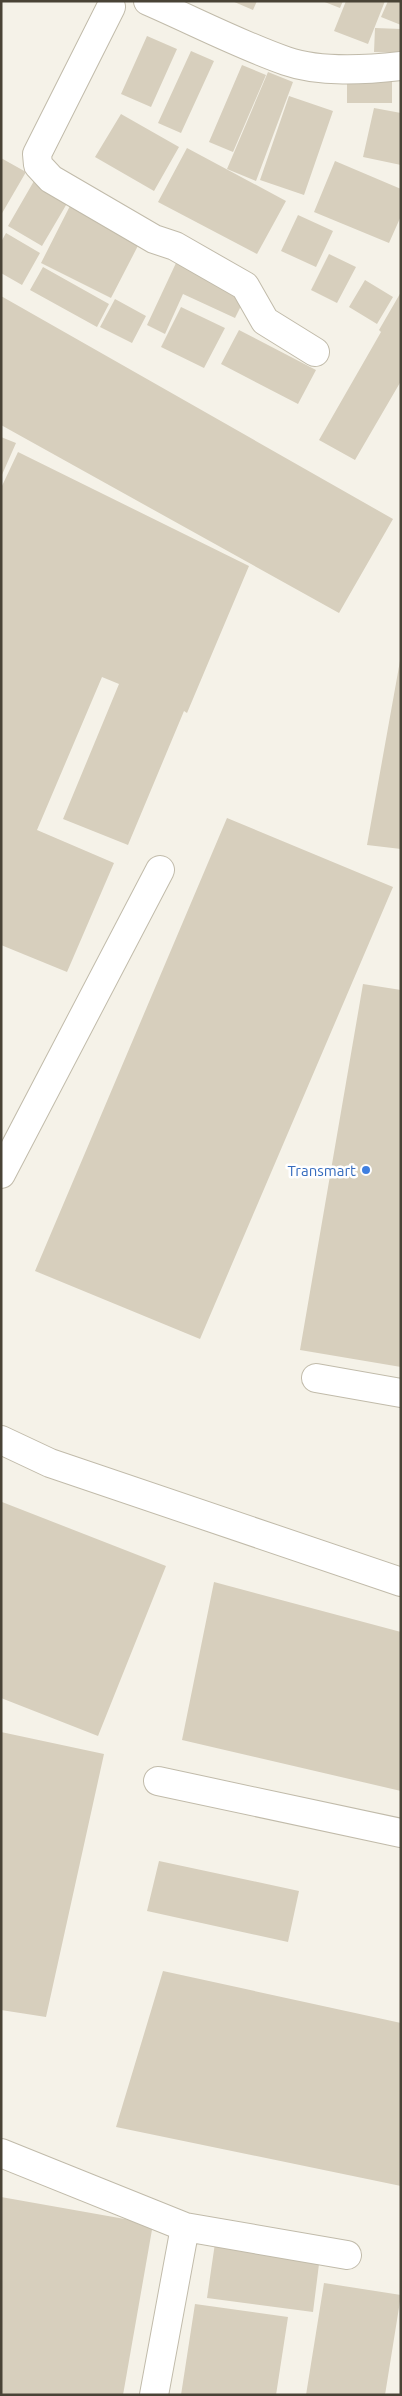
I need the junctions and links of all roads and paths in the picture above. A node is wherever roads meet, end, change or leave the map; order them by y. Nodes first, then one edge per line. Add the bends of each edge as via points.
1 (148, 1) edge
2 (108, 3) edge
3 (401, 66) edge
4 (315, 352) dead end
5 (160, 870) dead end
6 (1, 1174) edge
7 (316, 1378) dead end
8 (401, 1393) edge
9 (1, 1440) edge
10 (401, 1582) edge
11 (158, 1780) dead end
12 (401, 1833) edge
13 (1, 2153) edge
14 (185, 2227) junction
15 (347, 2255) dead end
16 (154, 2395) edge

1 - 3 street via 288,61 370,70
2 - 4 street via 37,154 38,165 51,179 154,239 175,246 245,286 265,321
5 - 6 street
7 - 8 street
9 - 10 street via 50,1463
11 - 12 street
13 - 14 street
14 - 15 street
14 - 16 street

